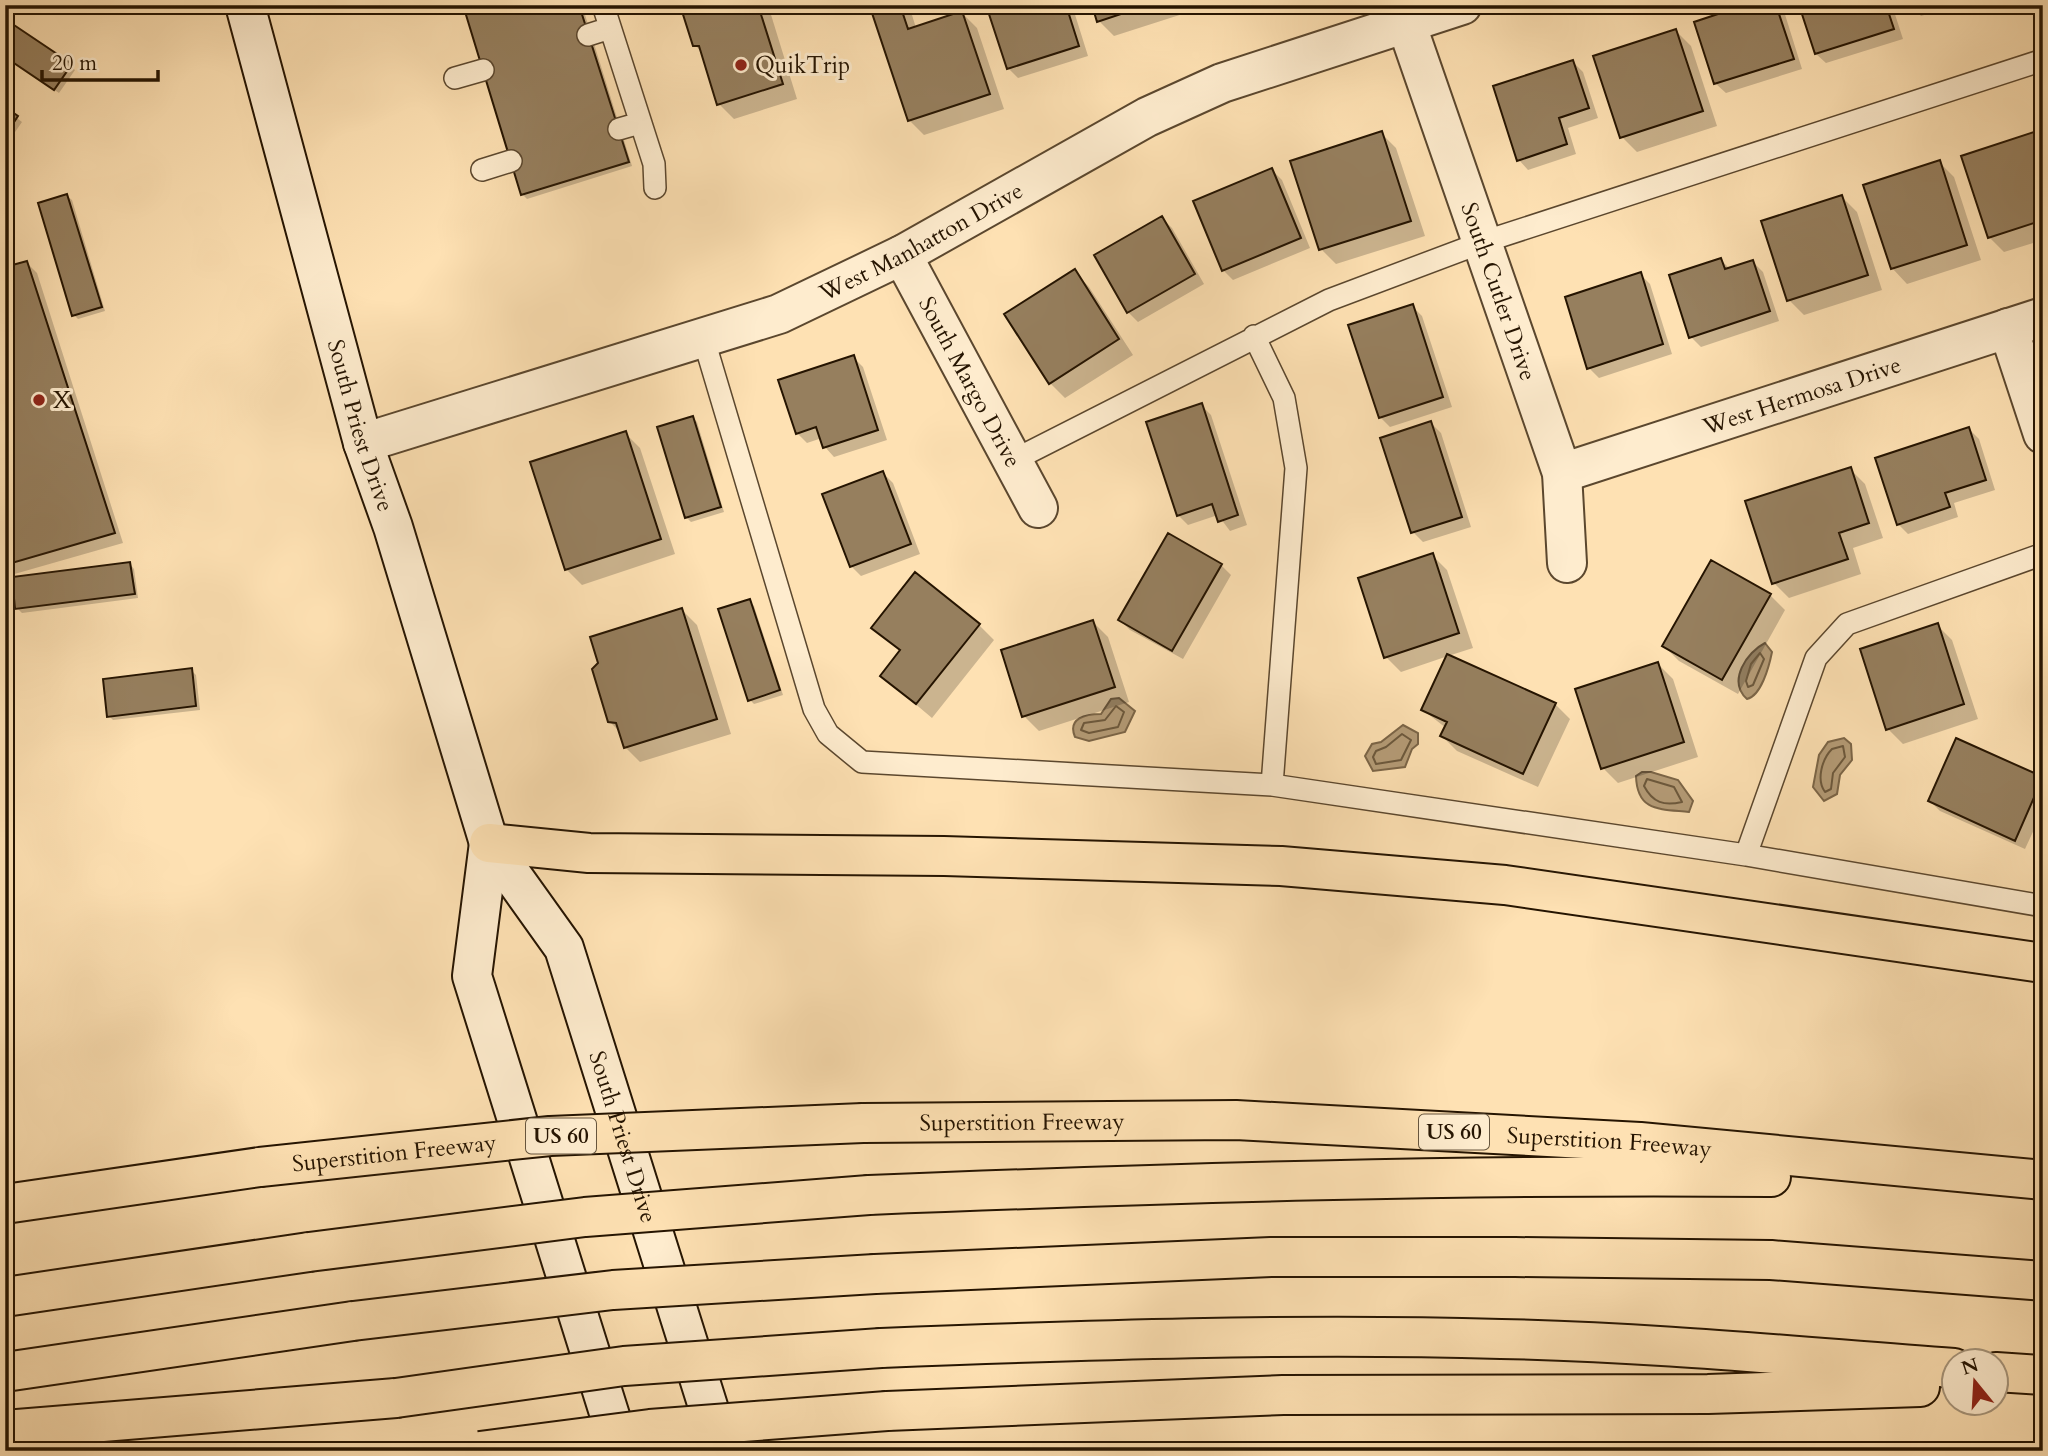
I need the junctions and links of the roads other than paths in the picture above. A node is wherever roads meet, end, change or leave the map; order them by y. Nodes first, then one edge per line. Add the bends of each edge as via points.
1 (245, 5) edge
2 (603, 5) edge
3 (1462, 5) edge
4 (1406, 23) junction
5 (610, 27) junction
6 (588, 35) dead end
7 (2043, 60) edge
8 (484, 70) dead end
9 (455, 78) dead end
10 (640, 123) junction
11 (619, 129) dead end
12 (511, 161) dead end
13 (482, 170) dead end
14 (655, 188) dead end
15 (1483, 242) junction
16 (902, 254) junction
17 (2026, 323) edge
18 (1254, 336) junction
19 (703, 337) junction
20 (2043, 434) edge
21 (363, 443) junction
22 (1012, 461) junction
23 (1562, 473) junction
24 (1038, 508) dead end
25 (2043, 554) edge
26 (1567, 563) dead end
27 (1272, 785) junction
28 (489, 843) junction
29 (1746, 855) junction
30 (2043, 906) edge
31 (2043, 963) edge
32 (2043, 1183) edge
33 (5, 1204) edge
34 (2043, 1281) edge
35 (5, 1297) edge
36 (1940, 1367) edge
37 (5, 1372) edge
38 (2010, 1373) edge
39 (2043, 1375) edge
40 (2043, 1383) edge
41 (2010, 1384) edge
42 (1940, 1386) edge
43 (396, 1398) junction
44 (5, 1430) edge
45 (35, 1451) edge
46 (480, 1451) edge
47 (621, 1451) edge
48 (722, 1451) edge

1 - 21 street, South Priest Drive
2 - 5 lane
3 - 4 street, West Manhatton Drive
4 - 15 street, South Cutler Drive
4 - 16 street, West Manhatton Drive via 1222,83 1147,117
5 - 6 lane
5 - 10 lane
7 - 15 lane
8 - 9 lane
10 - 11 lane
10 - 14 lane via 654,164
12 - 13 lane
15 - 18 lane via 1329,300
15 - 23 street, South Cutler Drive
16 - 19 street, West Manhatton Drive via 779,314
16 - 22 street, South Margo Drive
17 - 20 street
17 - 23 street, West Hermosa Drive
18 - 22 lane
18 - 27 lane via 1284,398 1296,468
19 - 21 street, West Manhatton Drive
19 - 27 lane via 814,709 828,734 862,762
21 - 28 street, South Priest Drive
22 - 24 street, South Margo Drive
23 - 26 street, South Cutler Drive
25 - 29 lane via 1847,624 1816,658
27 - 29 lane
28 - 31 highway via 589,853 944,856 1281,866 1505,885
28 - 47 street, South Priest Drive via 472,976
28 - 48 street, South Priest Drive via 564,948
29 - 30 lane
32 - 33 highway, Superstition Freeway / US 60, bridge via 1640,1142 1236,1120 863,1123 550,1136 260,1167
32 - 35 highway, bridge via 1537,1175 869,1195 585,1217
34 - 37 highway, bridge via 1771,1260 1514,1257 1245,1258 875,1274 613,1290 353,1321
36 - 43 highway, bridge via 1503,1339 1266,1336 881,1348 624,1366
38 - 39 highway
40 - 41 highway
42 - 46 highway, bridge via 1695,1394 1283,1395 887,1411 650,1429
43 - 44 highway
43 - 45 highway

